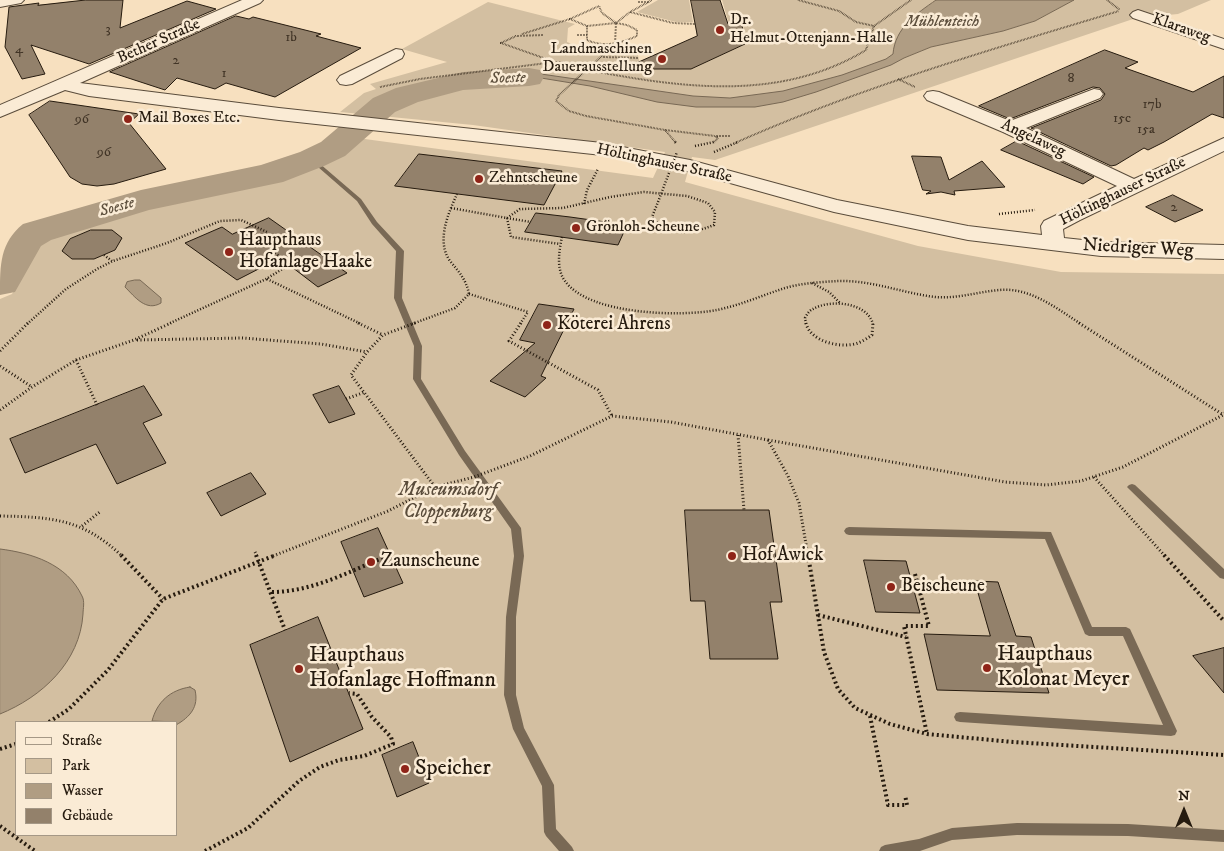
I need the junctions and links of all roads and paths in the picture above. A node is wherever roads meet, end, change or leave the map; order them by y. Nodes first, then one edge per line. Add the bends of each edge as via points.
1 (16, 0) edge
2 (255, 0) edge
3 (798, 0) edge
4 (911, 0) edge
5 (651, 1) edge
6 (0, 2) edge
7 (638, 2) dead end
8 (1122, 10) dead end
9 (630, 12) junction
10 (1138, 15) dead end
11 (570, 19) junction
12 (616, 23) junction
13 (695, 24) dead end
14 (587, 26) junction
15 (874, 26) junction
16 (519, 35) junction
17 (543, 35) dead end
18 (577, 35) dead end
19 (587, 35) junction
20 (615, 44) junction
21 (1224, 44) edge
22 (396, 54) dead end
23 (603, 57) junction
24 (639, 58) dead end
25 (556, 62) junction
26 (593, 65) junction
27 (588, 70) junction
28 (346, 80) dead end
29 (64, 84) junction
30 (374, 88) dead end
31 (1094, 94) dead end
32 (933, 96) dead end
33 (1, 110) edge
34 (1010, 128) junction
35 (665, 130) junction
36 (715, 136) junction
37 (730, 136) dead end
38 (676, 143) dead end
39 (1224, 144) edge
40 (677, 152) dead end
41 (694, 157) junction
42 (603, 163) dead end
43 (1133, 186) junction
44 (457, 194) dead end
45 (584, 204) junction
46 (451, 208) junction
47 (1038, 209) dead end
48 (997, 214) dead end
49 (507, 218) junction
50 (531, 222) dead end
51 (562, 237) dead end
52 (560, 244) junction
53 (1053, 244) junction
54 (1224, 252) edge
55 (104, 255) dead end
56 (112, 261) junction
57 (266, 279) junction
58 (812, 283) junction
59 (469, 294) junction
60 (840, 303) junction
61 (383, 336) junction
62 (134, 340) junction
63 (0, 351) edge
64 (368, 352) junction
65 (76, 360) junction
66 (0, 366) edge
67 (32, 387) junction
68 (365, 392) junction
69 (346, 399) dead end
70 (97, 405) dead end
71 (0, 410) edge
72 (1223, 414) edge
73 (612, 416) junction
74 (738, 435) junction
75 (768, 440) junction
76 (1094, 477) junction
77 (435, 487) junction
78 (744, 510) dead end
79 (101, 511) dead end
80 (0, 516) edge
81 (82, 526) junction
82 (255, 552) dead end
83 (390, 555) dead end
84 (261, 563) junction
85 (915, 574) dead end
86 (272, 592) junction
87 (163, 599) junction
88 (818, 615) junction
89 (1224, 621) edge
90 (286, 630) dead end
91 (906, 637) junction
92 (349, 693) dead end
93 (870, 715) junction
94 (51, 721) edge
95 (927, 734) junction
96 (15, 744) edge
97 (0, 749) edge
98 (1224, 755) edge
99 (905, 795) dead end
100 (0, 826) edge
101 (35, 851) edge
102 (205, 851) edge

1 - 6 street
2 - 29 street, Bether Straße
3 - 15 path via 839,11 856,22
4 - 15 path
5 - 7 path
5 - 9 path
8 - 41 path via 898,79 809,111 707,155
9 - 12 path
9 - 13 path
10 - 21 street, Klaraweg
11 - 12 path via 599,6 602,13
11 - 14 path
11 - 16 path
12 - 14 path
12 - 20 path
12 - 20 path via 627,25 638,33
14 - 19 path
15 - 27 path via 866,50 843,64 804,76 743,87 691,86
16 - 17 path
16 - 25 path via 501,43
18 - 19 path
19 - 20 path via 587,40 592,43
20 - 23 path
22 - 28 street
23 - 24 path
23 - 26 path
25 - 26 path
25 - 30 path
26 - 27 path
27 - 35 path via 556,101 569,111 586,116
29 - 33 street, Bether Straße
29 - 41 street, Höltinghauser Straße via 90,91 374,125
31 - 34 street
32 - 34 street, Angelaweg
34 - 43 street, Angelaweg
35 - 36 path
35 - 38 path
36 - 37 path
36 - 41 path via 718,140
39 - 43 street, Höltinghauser Straße
40 - 45 path, bridge via 658,202 652,216 657,225 668,231 700,231 714,225 715,212 708,203 687,196 644,192 629,193
41 - 53 street, Höltinghauser Straße via 834,206 968,234
42 - 45 path via 587,190
43 - 53 street, Höltinghauser Straße via 1052,226
44 - 46 path
45 - 49 path via 520,209
46 - 49 path
46 - 59 path via 446,220 444,250 468,283
47 - 48 path
49 - 50 path
49 - 52 path via 511,237
51 - 52 path
52 - 58 path via 559,268 566,283 585,297 615,308 683,313 716,310
53 - 54 street, Niedriger Weg via 1138,251
55 - 56 path
56 - 57 path via 173,241 205,225 230,219 241,220 267,232 272,250 290,265
56 - 63 path via 51,301
57 - 61 path
57 - 62 path
58 - 60 path via 829,292
58 - 72 path via 861,282 946,298 972,297 998,290 1038,297
59 - 61 path via 454,308
59 - 73 path via 528,312 509,342 598,390
60 - 60 path via 860,309 873,322 872,335 846,346 834,345 818,339 806,329 803,322 810,309
61 - 64 path
62 - 64 path via 242,338 321,344
62 - 65 path
64 - 68 path via 351,375
65 - 67 path
65 - 70 path
66 - 67 path
67 - 71 path
68 - 69 path
68 - 77 path
72 - 76 path via 1136,460
73 - 74 path via 671,422
73 - 77 path via 530,456 474,477
74 - 75 path
74 - 78 path
75 - 76 path via 1017,484 1060,484
75 - 88 path via 799,503
76 - 89 path
77 - 84 path via 388,512
79 - 81 path
80 - 81 path
81 - 87 path via 115,549
82 - 84 path
83 - 86 path via 318,584 291,592
84 - 86 path
84 - 87 path
85 - 91 path via 930,626 904,626
86 - 90 path
87 - 94 path via 108,670 69,709
88 - 91 path
88 - 93 path via 824,652 838,689 855,708
91 - 95 path
92 - 102 path via 357,694 393,744 364,756 320,767 298,781 248,828
93 - 95 path
93 - 99 path via 888,805 907,805
95 - 98 path
96 - 97 path
100 - 101 path

